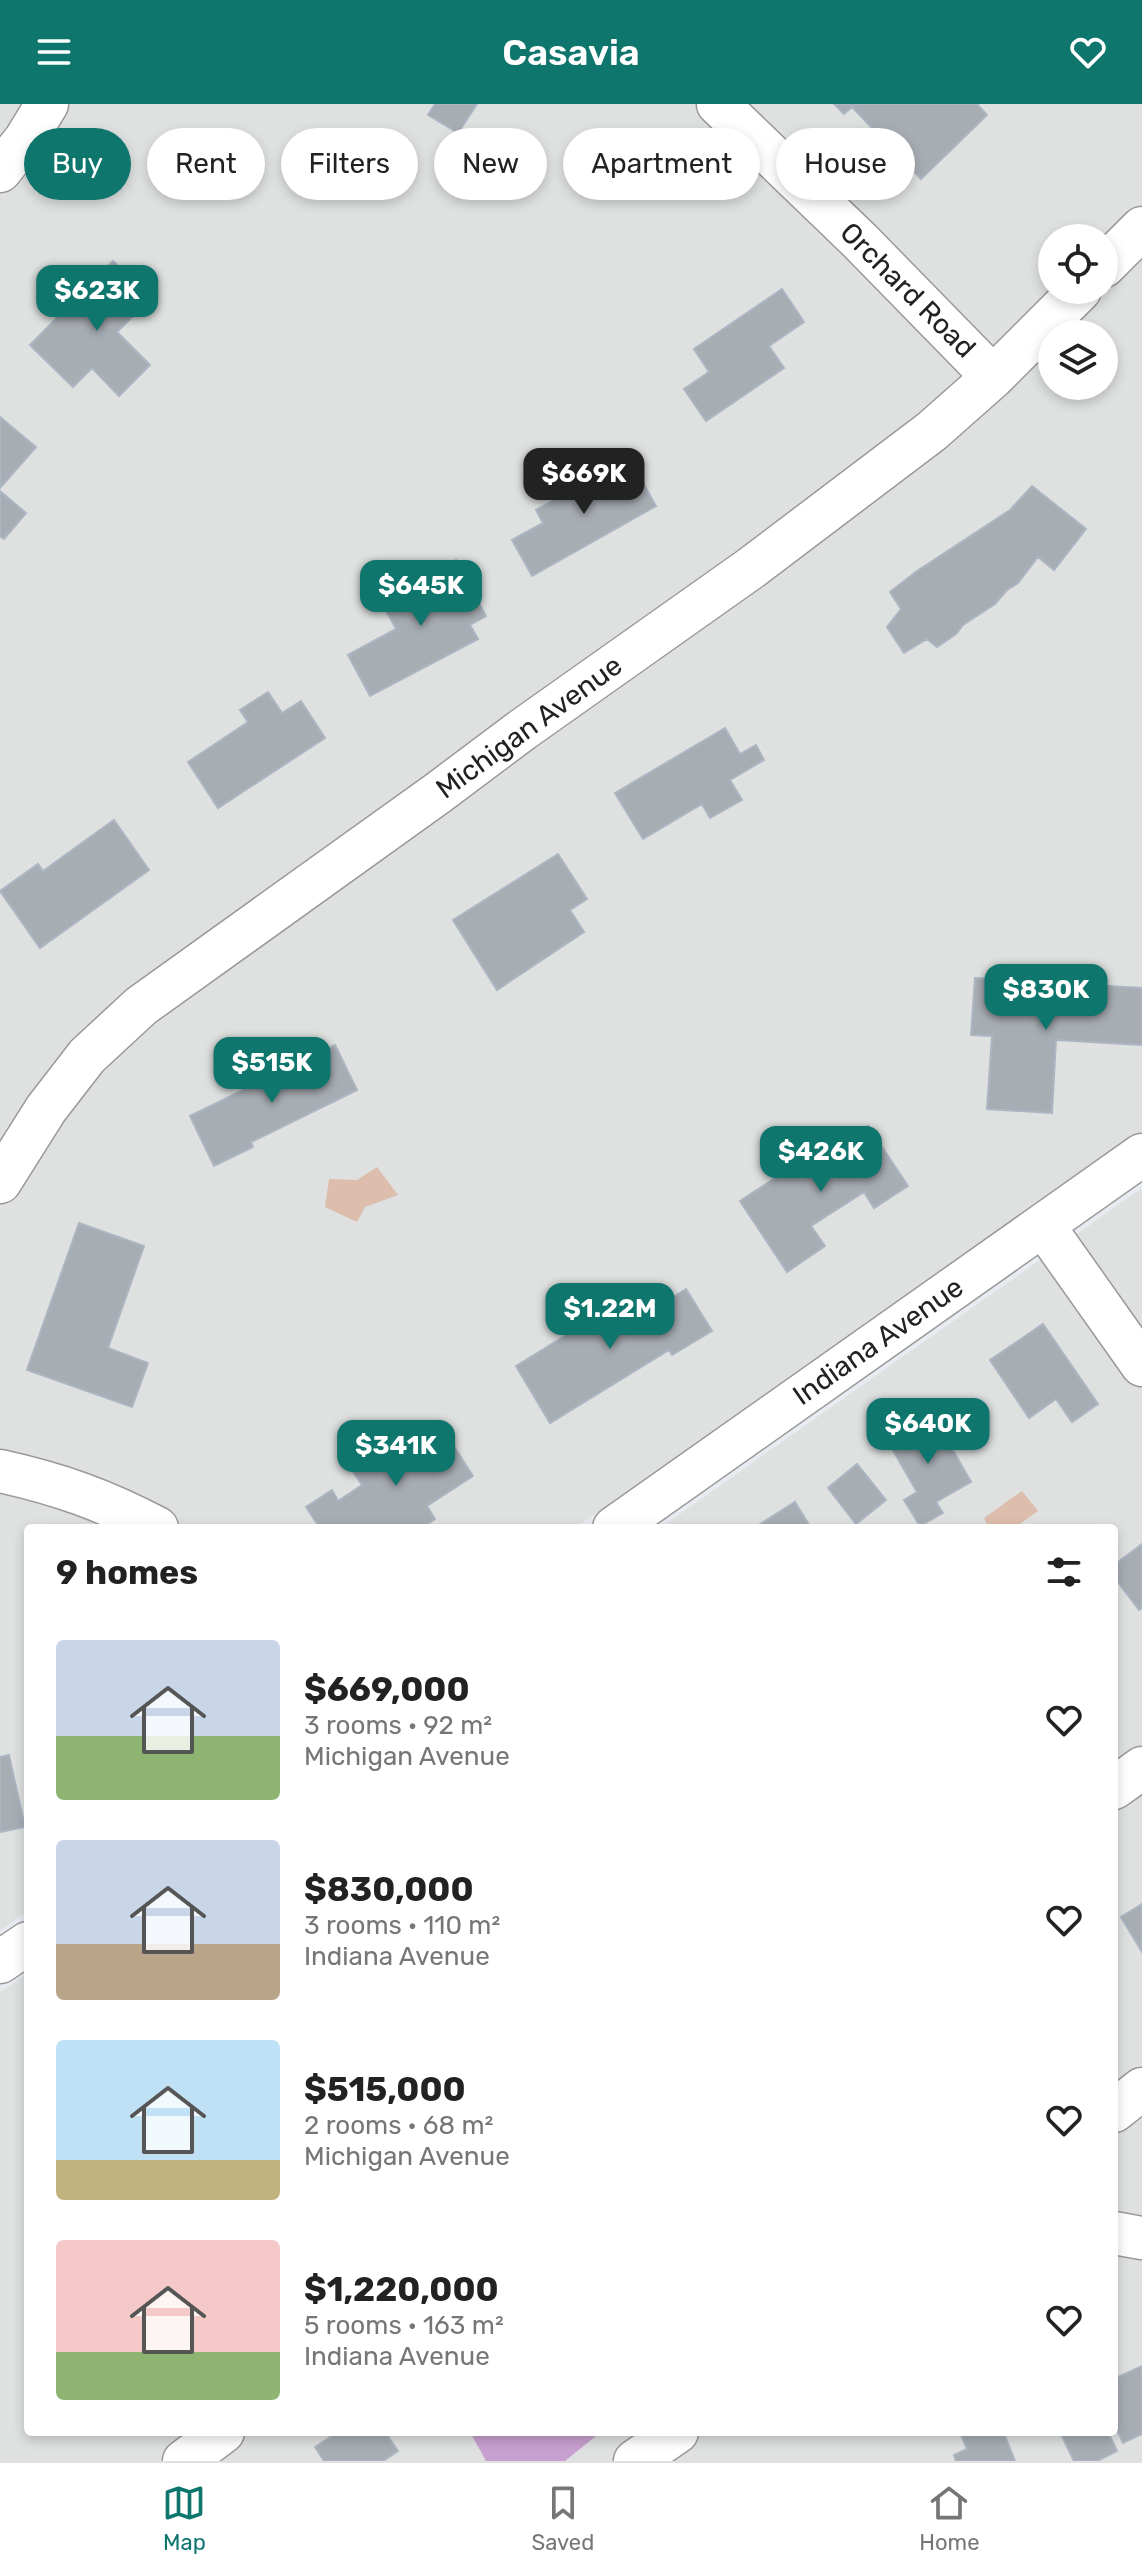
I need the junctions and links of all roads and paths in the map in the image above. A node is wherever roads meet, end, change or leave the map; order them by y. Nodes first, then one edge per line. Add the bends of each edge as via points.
1 (47, 104) edge
2 (718, 104) edge
3 (0, 171) edge
4 (1142, 228) edge
5 (1118, 252) edge
6 (1066, 304) edge
7 (993, 377) junction
8 (1142, 1155) edge
9 (0, 1182) edge
10 (1043, 1225) junction
11 (1142, 1365) edge
12 (0, 1471) edge
13 (149, 1524) edge
14 (620, 1524) edge
15 (1142, 1768) edge
16 (1118, 1785) edge
17 (24, 1946) edge
18 (0, 1962) edge
19 (1142, 2089) edge
20 (1118, 2108) edge
21 (1118, 2234) edge
22 (1142, 2238) edge
23 (218, 2436) edge
24 (671, 2436) edge
25 (184, 2461) edge
26 (635, 2461) edge

1 - 3 street
2 - 7 street, Orchard Road
4 - 5 street
6 - 7 street, Michigan Avenue
7 - 9 street, Michigan Avenue via 932,431 751,568 141,1006 87,1056
8 - 10 street, Indiana Avenue
10 - 11 street
10 - 14 street, Indiana Avenue
12 - 13 street via 52,1482
15 - 16 street
17 - 18 street
19 - 20 street
21 - 22 street
23 - 25 street
24 - 26 street

